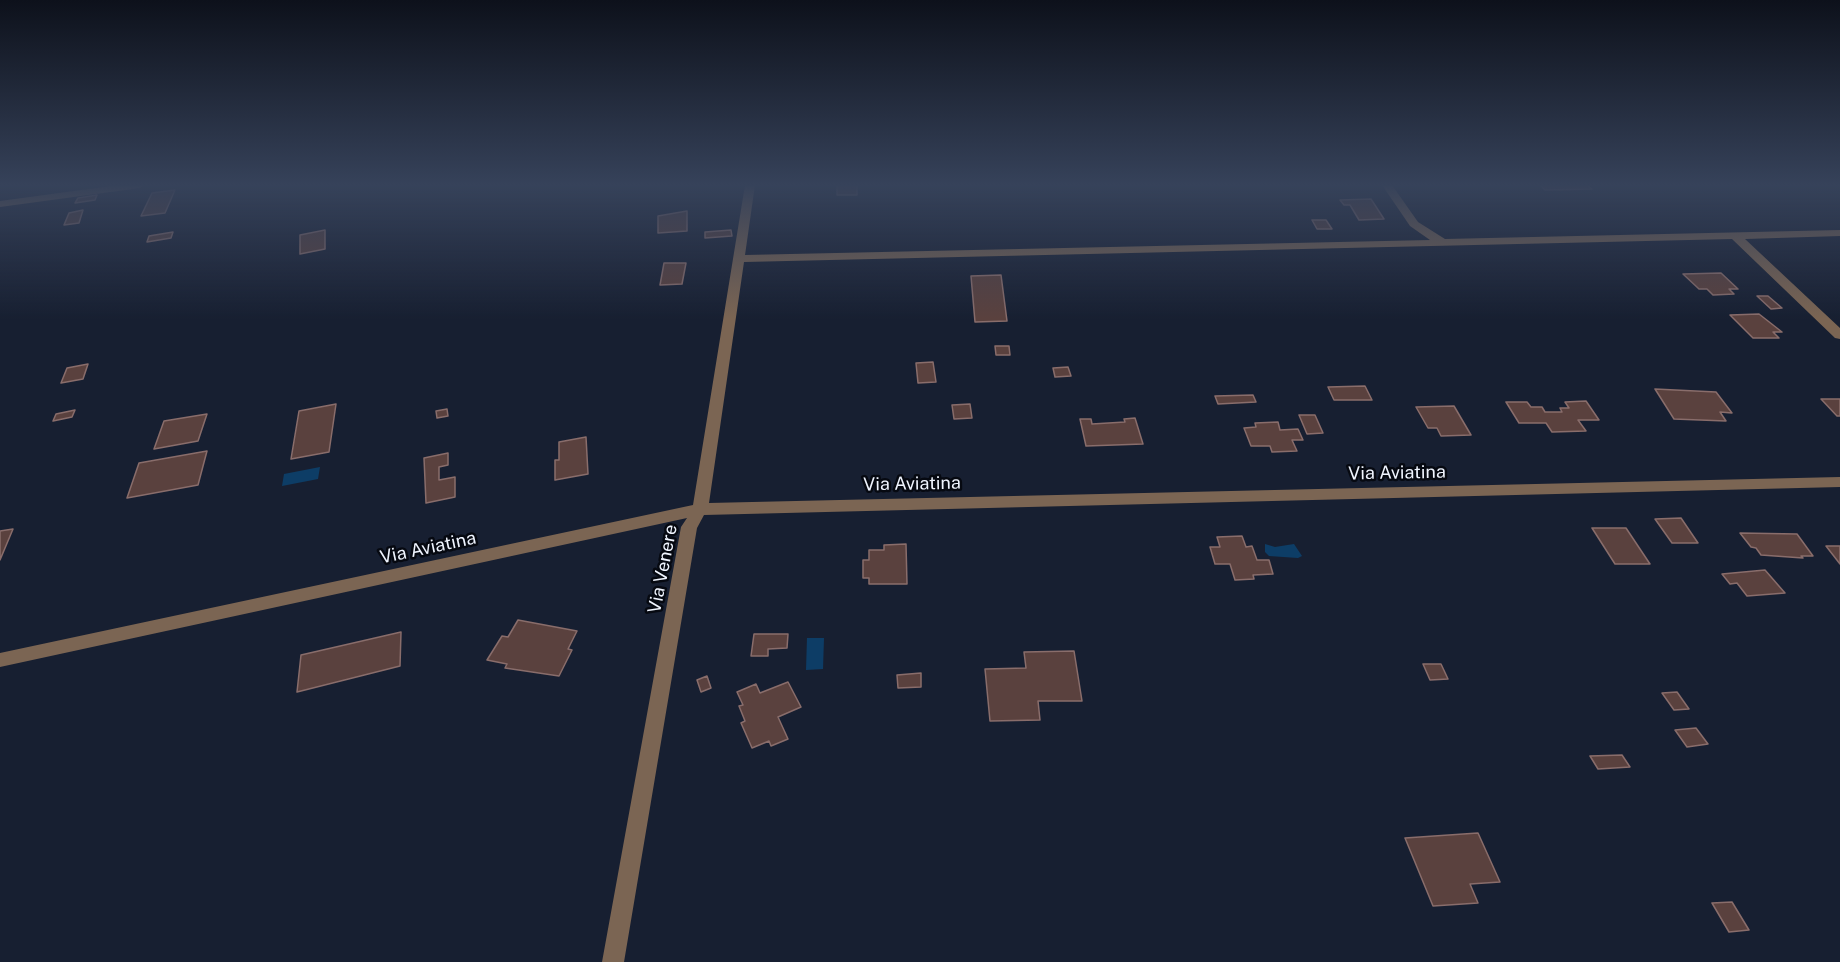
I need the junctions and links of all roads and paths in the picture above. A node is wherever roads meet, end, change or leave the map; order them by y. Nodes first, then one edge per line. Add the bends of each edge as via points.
1 (743, 230) edge
2 (1423, 230) edge
3 (1840, 233) edge
4 (1735, 236) junction
5 (1442, 243) junction
6 (738, 259) junction
7 (1840, 335) edge
8 (1840, 482) edge
9 (700, 509) junction
10 (0, 660) edge
11 (613, 962) edge

1 - 6 street, Via Venere
2 - 5 street
3 - 4 street
4 - 5 street
4 - 7 street
5 - 6 street
6 - 9 street, Via Venere
8 - 9 street, Via Aviatina
9 - 10 street, Via Aviatina
9 - 11 street, Via Venere via 689,527

